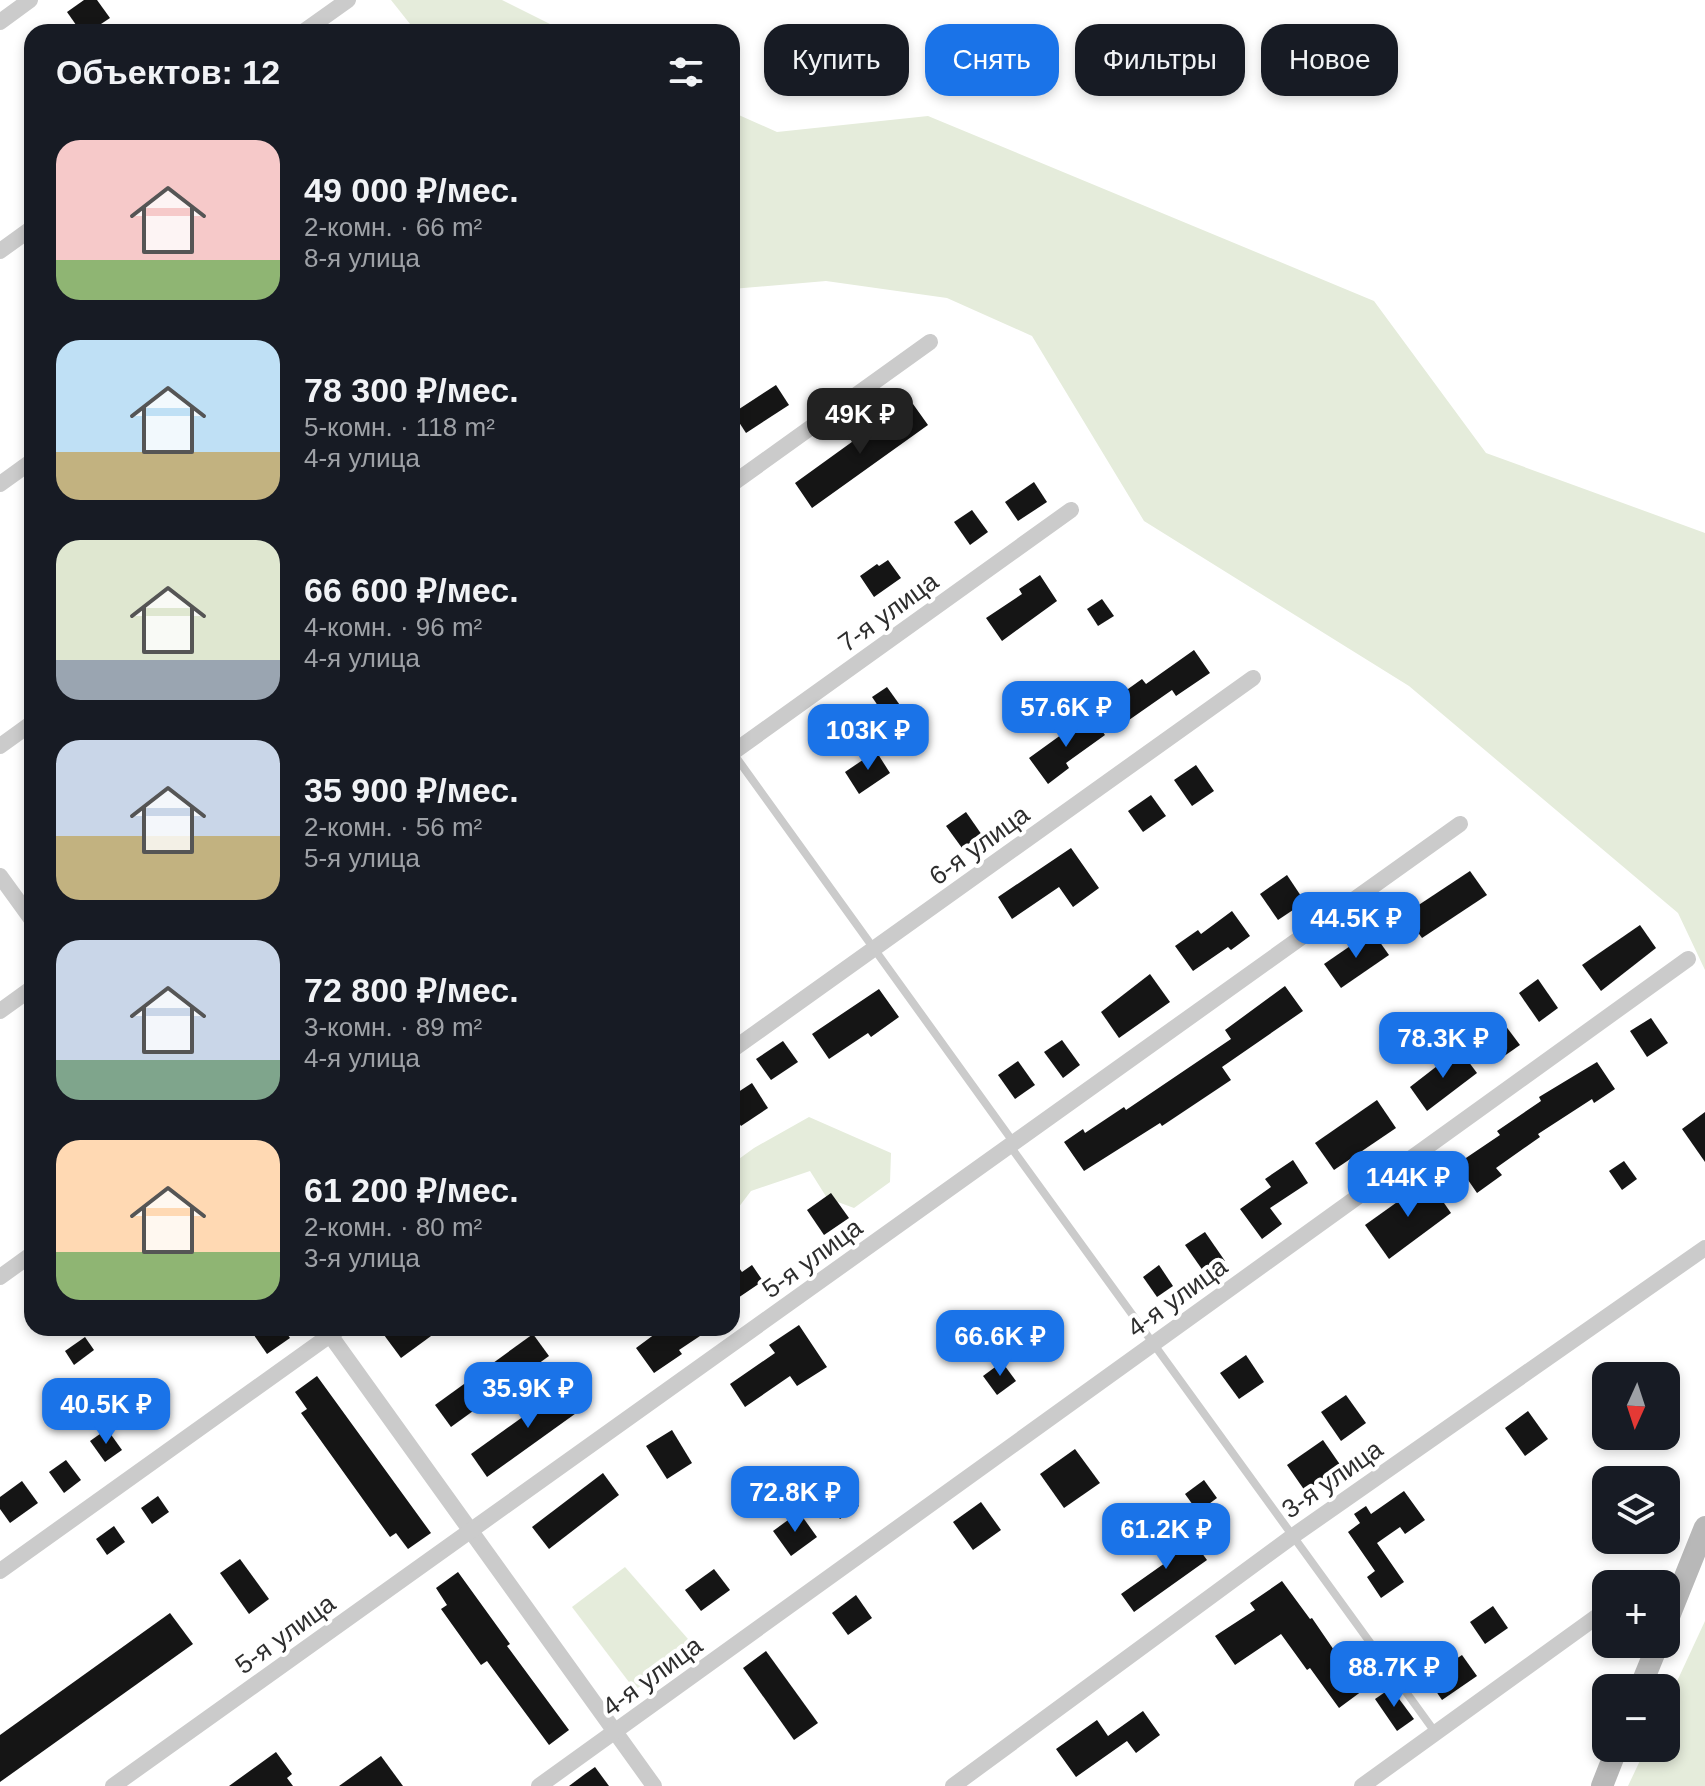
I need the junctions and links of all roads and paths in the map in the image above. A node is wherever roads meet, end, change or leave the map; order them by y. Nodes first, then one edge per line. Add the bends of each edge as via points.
1 (30, 0) edge
2 (348, 0) edge
3 (0, 22) edge
4 (314, 24) edge
5 (24, 234) edge
6 (0, 251) edge
7 (930, 342) dead end
8 (24, 467) edge
9 (740, 478) edge
10 (0, 484) edge
11 (1071, 510) dead end
12 (1253, 678) dead end
13 (24, 729) edge
14 (0, 746) edge
15 (740, 747) edge
16 (740, 764) edge
17 (1460, 824) dead end
18 (0, 876) edge
19 (24, 909) edge
20 (874, 949) junction
21 (1688, 959) dead end
22 (24, 994) edge
23 (0, 1011) edge
24 (740, 1044) edge
25 (1012, 1144) junction
26 (1705, 1248) edge
27 (24, 1260) edge
28 (0, 1277) edge
29 (324, 1336) edge
30 (336, 1336) edge
31 (1153, 1343) junction
32 (1705, 1527) edge
33 (472, 1530) junction
34 (1293, 1536) junction
35 (0, 1571) edge
36 (1680, 1589) edge
37 (1592, 1620) edge
38 (615, 1732) junction
39 (1436, 1733) junction
40 (1611, 1762) edge
41 (113, 1786) edge
42 (539, 1786) edge
43 (654, 1786) edge
44 (953, 1786) edge
45 (1362, 1786) edge
46 (1602, 1786) edge

1 - 3 street
2 - 4 street
5 - 6 street
7 - 9 street
8 - 10 street
11 - 15 street, 7-я улица
12 - 20 street, 6-я улица
13 - 14 street
16 - 20 lane
17 - 25 street, 5-я улица
18 - 19 street
20 - 24 street, 6-я улица
20 - 25 lane
21 - 31 street, 4-я улица
22 - 23 street
25 - 31 lane
25 - 33 street, 5-я улица
26 - 34 street, 3-я улица
27 - 28 street
29 - 35 street
30 - 33 street
31 - 34 lane
31 - 38 street, 4-я улица
32 - 36 street
33 - 38 street
33 - 41 street, 5-я улица
34 - 39 lane
34 - 44 street, 3-я улица
37 - 39 street
38 - 42 street, 4-я улица
38 - 43 street
39 - 45 street
40 - 46 street

